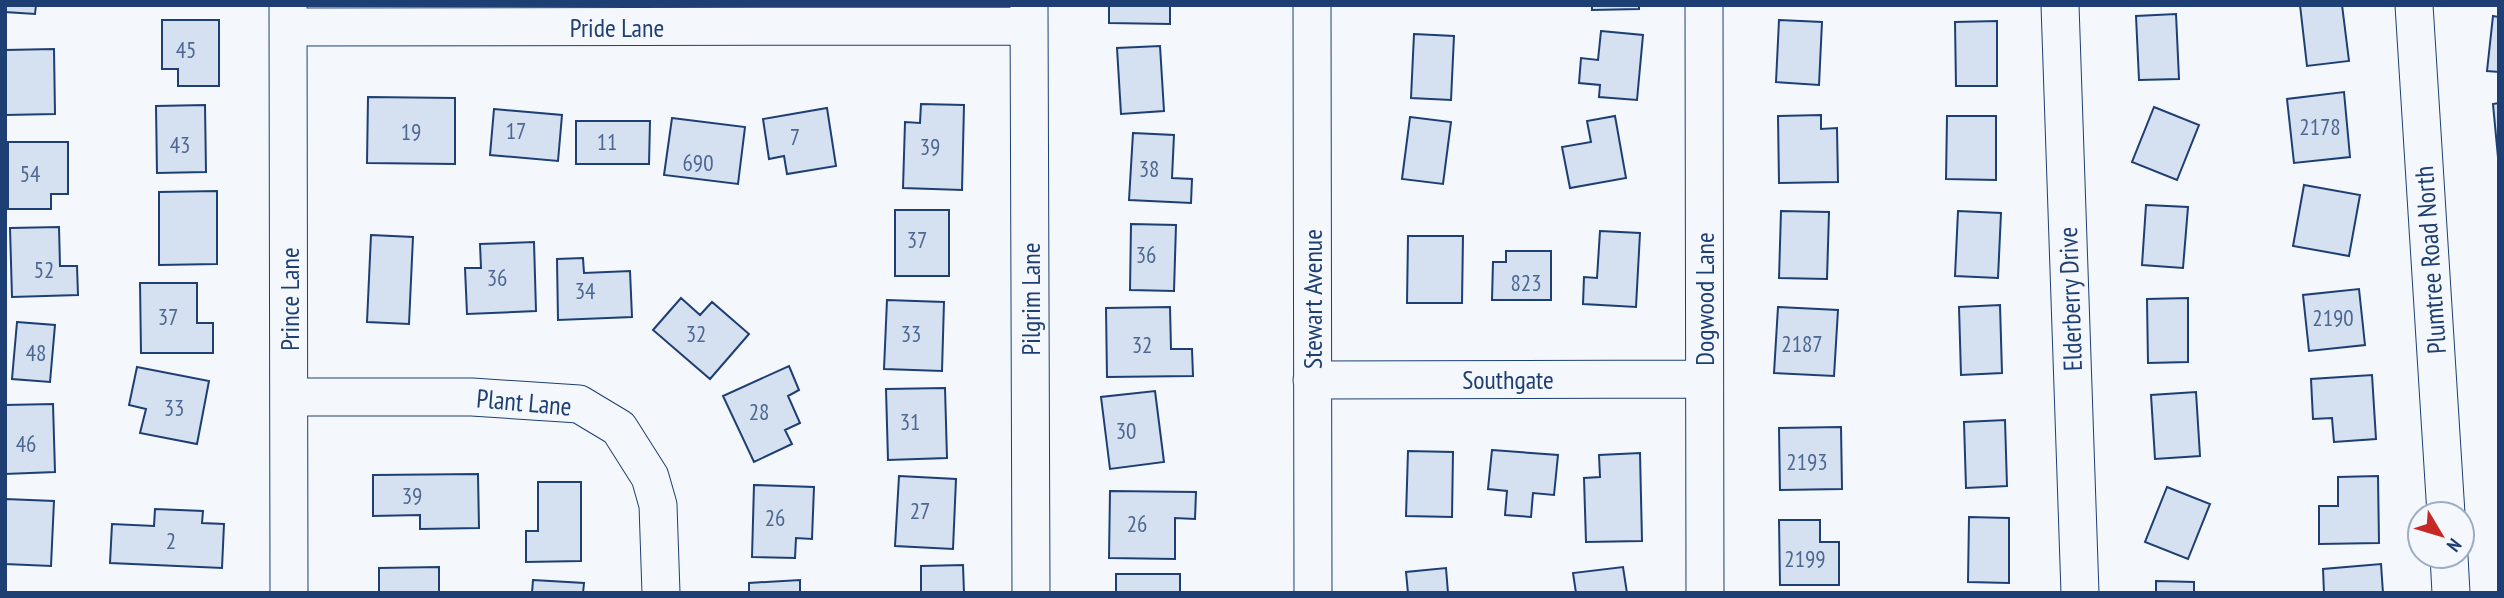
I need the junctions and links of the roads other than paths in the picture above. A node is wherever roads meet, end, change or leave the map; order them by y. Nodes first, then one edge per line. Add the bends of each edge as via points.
1 (1312, 5) edge
2 (1704, 5) edge
3 (2060, 5) edge
4 (2414, 5) edge
5 (1029, 15) edge
6 (288, 16) edge
7 (659, 16) edge
8 (1704, 379) junction
9 (1312, 380) junction
10 (289, 397) junction
11 (2445, 500) edge
12 (2450, 570) edge
13 (289, 593) edge
14 (661, 593) edge
15 (1031, 593) edge
16 (1312, 593) edge
17 (1705, 593) edge
18 (2080, 593) edge
19 (2451, 593) edge

1 - 9 street, Stewart Avenue
2 - 8 street, Dogwood Lane
3 - 18 street, Elderberry Drive
4 - 11 street, Plumtree Road North
5 - 7 street, Pride Lane
5 - 15 street, Pilgrim Lane
6 - 7 street, Pride Lane
6 - 10 street, Prince Lane
8 - 9 street, Southgate
8 - 17 street, Dogwood Lane
9 - 16 street, Stewart Avenue
10 - 13 street, Prince Lane
10 - 14 street, Plant Lane via 472,397 579,404 619,428 650,477 659,505
12 - 19 street

